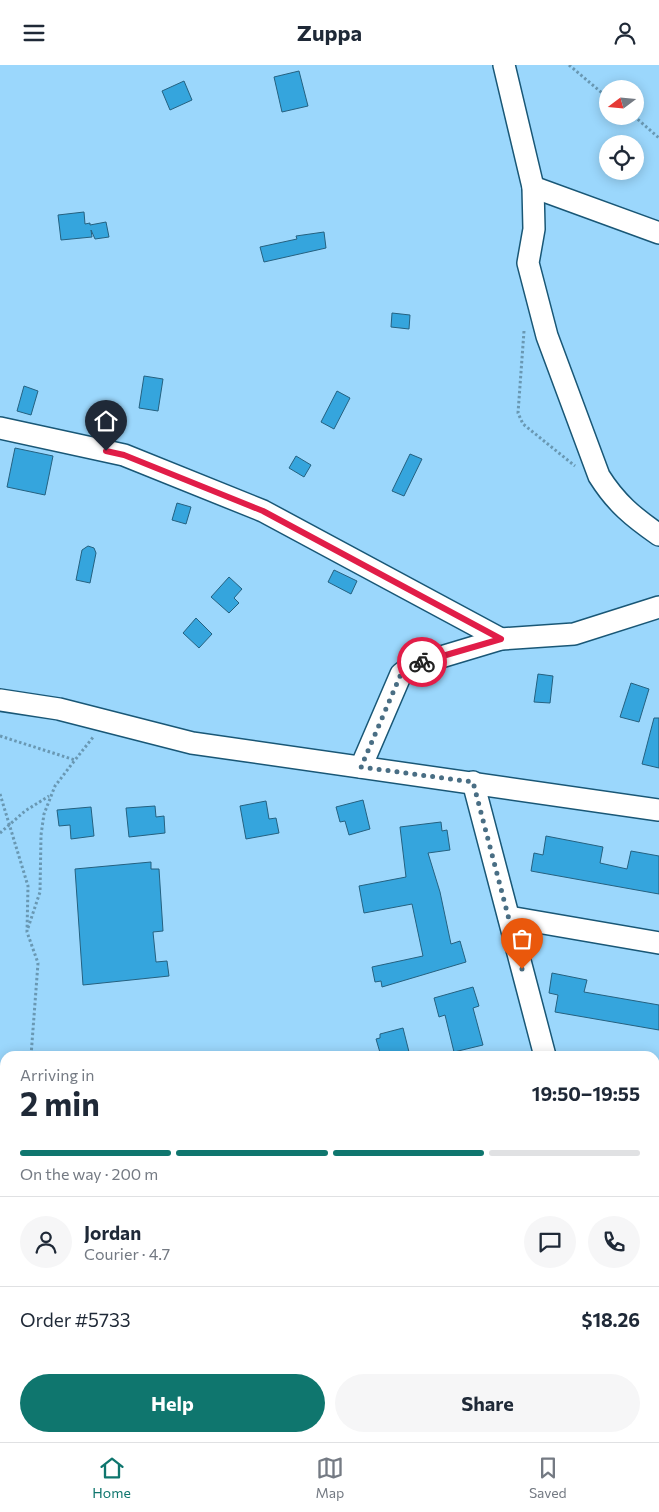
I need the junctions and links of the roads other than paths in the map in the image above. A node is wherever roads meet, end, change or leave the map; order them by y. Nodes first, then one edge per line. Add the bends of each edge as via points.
1 (504, 65) edge
2 (533, 187) junction
3 (659, 233) edge
4 (0, 428) edge
5 (659, 535) edge
6 (659, 607) edge
7 (501, 639) junction
8 (0, 700) edge
9 (361, 767) junction
10 (473, 782) junction
11 (659, 809) edge
12 (508, 917) junction
13 (659, 943) edge
14 (544, 1051) edge

1 - 2 street
2 - 3 street
2 - 5 street via 534,229 528,263 547,337 584,442 612,497
4 - 7 street via 124,455 263,511
6 - 7 street via 574,634
7 - 9 street via 411,666 401,674
8 - 9 street via 59,709 192,743
9 - 10 street
10 - 11 street
10 - 12 street
12 - 13 street
12 - 14 street

